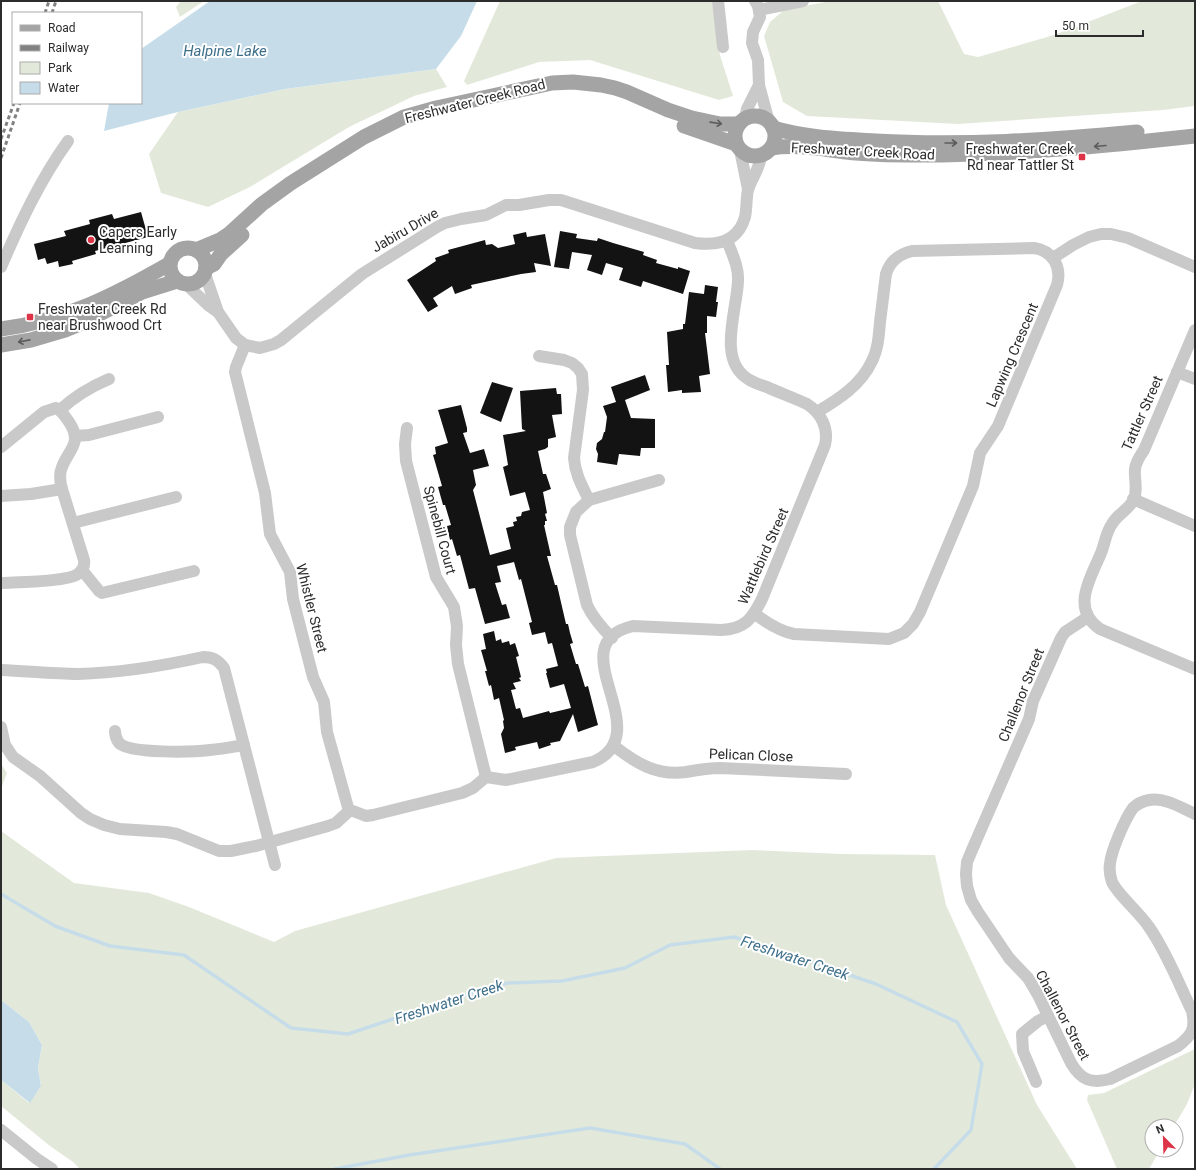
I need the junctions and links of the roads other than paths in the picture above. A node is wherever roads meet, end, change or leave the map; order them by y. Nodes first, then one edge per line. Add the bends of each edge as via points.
1 (718, 1) edge
2 (803, 1) edge
3 (757, 6) edge
4 (723, 47) dead end
5 (759, 85) junction
6 (742, 121) junction
7 (771, 125) junction
8 (1195, 127) edge
9 (1195, 136) edge
10 (68, 141) dead end
11 (738, 147) junction
12 (766, 152) junction
13 (748, 189) junction
14 (727, 240) junction
15 (196, 250) junction
16 (1053, 258) junction
17 (169, 264) junction
18 (1, 267) edge
19 (1195, 267) edge
20 (205, 271) junction
21 (182, 283) junction
22 (218, 312) junction
23 (1, 329) edge
24 (1195, 330) edge
25 (1, 345) edge
26 (245, 345) junction
27 (539, 356) dead end
28 (1177, 372) junction
29 (109, 379) dead end
30 (1195, 379) edge
31 (60, 410) junction
32 (817, 412) junction
33 (158, 418) dead end
34 (407, 428) dead end
35 (75, 436) junction
36 (1, 447) edge
37 (659, 480) dead end
38 (62, 489) junction
39 (1, 496) edge
40 (176, 497) dead end
41 (1133, 499) junction
42 (589, 500) junction
43 (72, 523) junction
44 (1195, 526) edge
45 (82, 570) junction
46 (194, 571) dead end
47 (1, 583) edge
48 (755, 614) junction
49 (1088, 617) junction
50 (612, 638) junction
51 (1195, 669) edge
52 (1, 670) edge
53 (1, 727) edge
54 (115, 731) dead end
55 (244, 745) junction
56 (614, 746) junction
57 (846, 774) dead end
58 (486, 777) junction
59 (349, 811) junction
60 (1195, 814) edge
61 (269, 842) junction
62 (275, 865) dead end
63 (1048, 1016) junction
64 (1036, 1082) dead end
65 (1, 1130) edge
66 (52, 1169) edge

1 - 4 street
2 - 3 street
3 - 5 street via 760,17 752,39 758,60
5 - 6 street
5 - 7 street
6 - 7 main road via 757,116
6 - 11 main road via 735,133
15 -> 6 main road, Freshwater Creek Road via 229,234 262,204 364,137 398,120 436,108 540,85 573,82 615,88 692,118 720,124
7 -> 8 main road, Freshwater Creek Road via 803,136 902,143 1098,136
7 - 12 main road via 775,135 774,142
9 -> 12 main road, Freshwater Creek Road via 1022,152 875,154 795,146
10 - 18 street via 41,181
11 - 12 main road via 750,156
11 - 13 street
11 - 20 main road, Freshwater Creek Road via 617,98 582,91 542,94 439,117 406,127 377,140 310,182 263,217
12 - 13 street
13 - 14 street via 743,222 736,234
14 - 26 street, Jabiru Drive via 709,244 696,243 561,200 506,205 486,216 462,219 437,227 362,274 281,340 260,348
14 - 32 street via 738,271 731,353 738,371 748,379 807,404
15 - 17 main road via 178,250
15 - 20 main road via 204,258
16 - 19 street via 1089,237 1111,234 1128,238
16 - 32 street via 1044,250 1034,248 912,251 895,258 886,274 878,345 872,361 848,392
16 - 48 street, Lapwing Crescent via 1058,269 1057,285 998,426 980,453 973,486 913,624 904,633 889,639 794,634 785,633
17 - 21 main road via 171,274
17 - 23 main road via 91,305 50,319
20 - 21 main road via 197,282
20 - 22 street
21 - 22 street
21 -> 25 main road via 142,292 65,330 32,340
22 - 26 street via 236,338
24 - 28 street, Tattler Street
26 - 59 street, Whistler Street via 236,367 236,377 266,493 270,534 290,572 293,599 313,677 324,702 327,732
27 - 42 street via 572,363 582,374 583,390 574,468
28 - 30 street
28 - 41 street, Tattler Street via 1144,450 1137,460 1136,490
29 - 31 street via 85,390
31 - 35 street via 73,428
31 - 36 street via 56,408 44,412
32 - 48 street, Wattlebird Street via 826,431 824,452
33 - 35 street
34 - 58 street, Spinebill Court via 406,461 436,577 454,607 458,664
35 - 38 street via 72,450 61,468
37 - 42 street
38 - 39 street
38 - 43 street
40 - 43 street
41 - 44 street
41 - 49 street via 1108,531 1084,596
42 - 50 street via 576,512 570,527 570,535 587,605 592,616
43 - 45 street via 84,560
45 - 46 street via 102,593
45 - 47 street via 72,577
48 - 50 street, Wattlebird Street via 740,627 730,630 633,626 621,630
49 - 51 street via 1100,629
49 - 63 street, Challenor Street via 1070,628 1061,638 967,862 967,886 971,900 1009,958 1028,978
50 - 56 street via 605,648 603,661 618,726
52 - 55 street via 78,674 129,670 210,657 224,668
53 - 61 street via 8,751 13,757 40,776 81,813 97,822 120,829 177,834 219,851 231,851
54 - 55 street via 119,743 137,750 209,751
55 - 61 street
56 - 57 street, Pelican Close via 645,767 659,771 685,772 720,768
56 - 58 street via 593,762 506,780
58 - 59 street via 462,793 378,814 366,816
59 - 61 street via 332,825
60 - 63 street, Challenor Street via 1159,799 1142,802 1134,807 1129,815 1112,854 1110,866 1113,884 1150,928 1192,1011 1194,1029 1188,1039 1110,1079 1092,1081 1076,1072
61 - 62 street
63 - 64 street via 1022,1034 1023,1051
65 - 66 street

